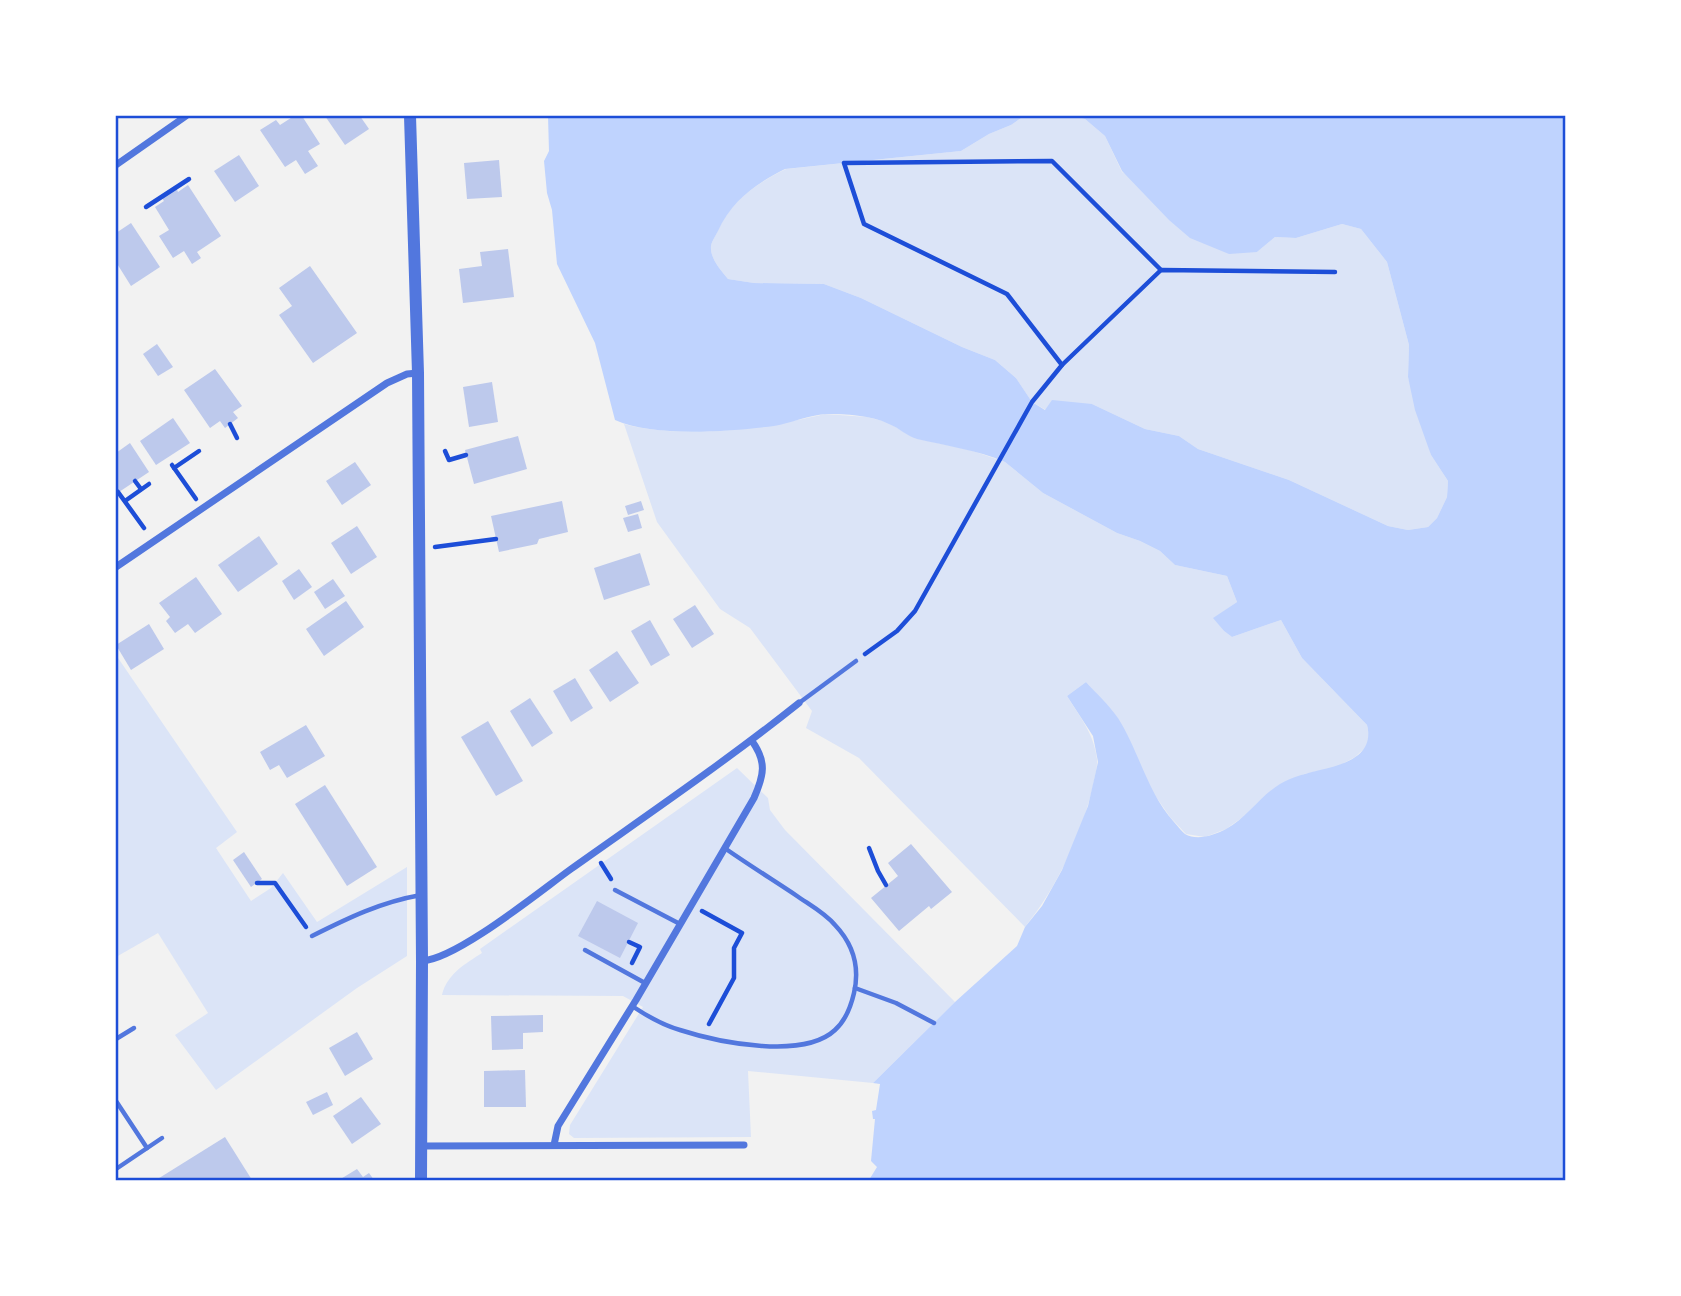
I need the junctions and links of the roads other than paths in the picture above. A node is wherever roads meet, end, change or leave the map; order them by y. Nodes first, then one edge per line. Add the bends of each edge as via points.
1 (186, 116) edge
2 (411, 116) edge
3 (116, 165) edge
4 (418, 373) junction
5 (116, 567) edge
6 (856, 661) road end
7 (799, 703) joint
8 (752, 741) junction
9 (726, 849) junction
10 (615, 890) road end
11 (422, 895) junction
12 (680, 925) junction
13 (312, 936) road end
14 (585, 950) dead end
15 (422, 961) junction
16 (645, 984) junction
17 (855, 988) junction
18 (632, 1006) junction
19 (934, 1023) dead end
20 (134, 1028) dead end
21 (116, 1039) edge
22 (116, 1101) edge
23 (163, 1138) dead end
24 (554, 1145) junction
25 (744, 1145) dead end
26 (421, 1146) junction
27 (147, 1148) junction
28 (116, 1169) edge
29 (421, 1181) edge

1 - 3 street
2 - 4 street
4 - 5 street via 387,383
4 - 11 street
6 - 7 lane
7 - 8 street
8 - 9 street via 762,757 763,771
8 - 15 street via 457,949
9 - 12 street
9 - 17 lane via 836,925 854,957
10 - 12 lane
11 - 13 lane via 371,908
11 - 15 street
12 - 16 street
14 - 16 lane
15 - 26 street
16 - 18 street
17 - 18 lane via 842,1022 828,1035 790,1046 702,1037 657,1021
17 - 19 lane
18 - 24 street via 558,1126
20 - 21 lane
22 - 27 lane
23 - 27 lane
24 - 25 street
24 - 26 street
26 - 29 street
27 - 28 lane

